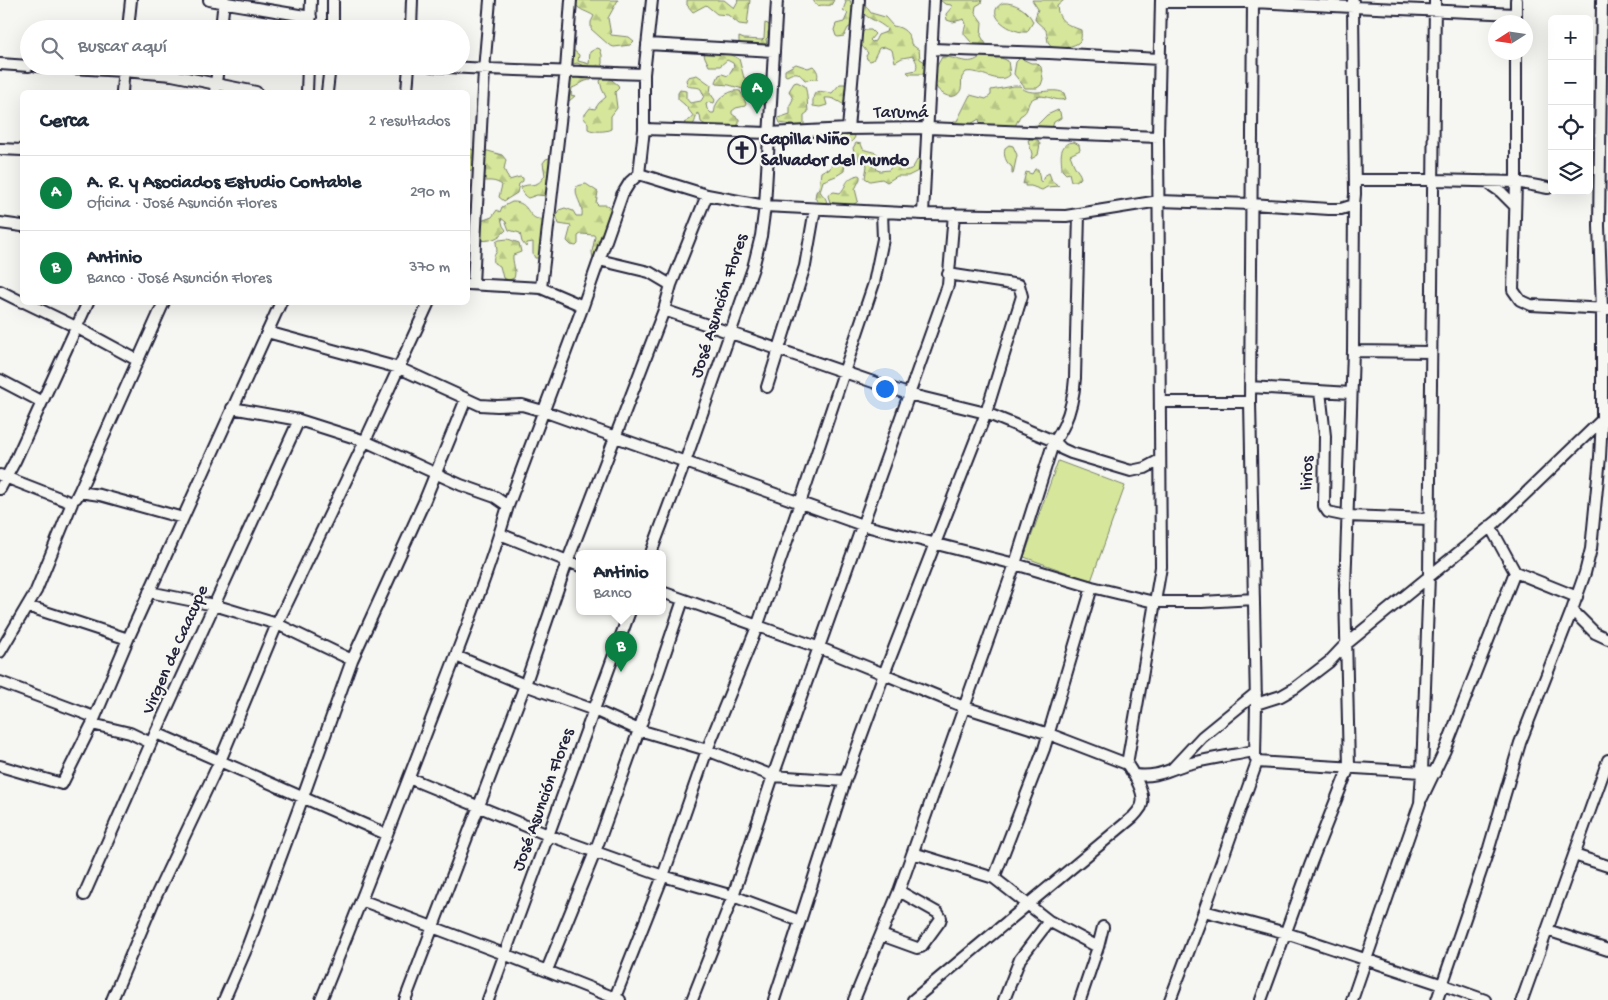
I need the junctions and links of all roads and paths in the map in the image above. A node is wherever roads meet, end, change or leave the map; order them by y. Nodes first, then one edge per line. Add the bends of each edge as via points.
1 (131, 0) edge
2 (209, 0) edge
3 (311, 0) edge
4 (333, 0) edge
5 (412, 0) edge
6 (490, 0) edge
7 (571, 0) edge
8 (652, 0) edge
9 (777, 0) edge
10 (859, 0) edge
11 (934, 0) edge
12 (1435, 0) edge
13 (1516, 0) edge
14 (1602, 0) edge
15 (223, 1) edge
16 (1161, 1) edge
17 (1253, 1) edge
18 (1353, 3) edge
19 (1434, 11) junction
20 (1516, 15) edge
21 (1488, 16) edge
22 (311, 17) junction
23 (129, 20) edge
24 (222, 20) edge
25 (311, 20) edge
26 (333, 20) edge
27 (411, 20) edge
28 (647, 44) junction
29 (932, 49) junction
30 (774, 51) junction
31 (1159, 59) junction
32 (1516, 60) edge
33 (0, 64) edge
34 (1605, 64) edge
35 (20, 65) edge
36 (470, 69) edge
37 (484, 70) junction
38 (566, 70) junction
39 (644, 74) junction
40 (123, 75) edge
41 (172, 75) edge
42 (217, 75) edge
43 (308, 75) edge
44 (329, 75) edge
45 (408, 75) edge
46 (216, 88) edge
47 (122, 90) edge
48 (236, 90) edge
49 (307, 90) edge
50 (327, 90) edge
51 (407, 90) edge
52 (928, 128) junction
53 (848, 129) junction
54 (644, 130) junction
55 (769, 133) junction
56 (1158, 137) junction
57 (0, 149) edge
58 (20, 150) edge
59 (1604, 151) edge
60 (639, 174) junction
61 (1355, 180) junction
62 (1434, 180) junction
63 (1485, 181) junction
64 (1516, 182) junction
65 (1548, 188) dead end
66 (707, 195) junction
67 (1158, 201) junction
68 (1251, 204) junction
69 (1354, 205) junction
70 (765, 206) junction
71 (1515, 206) junction
72 (814, 209) junction
73 (882, 212) junction
74 (923, 214) junction
75 (954, 214) junction
76 (1079, 214) junction
77 (0, 223) edge
78 (20, 226) edge
79 (1603, 226) edge
80 (599, 260) junction
81 (948, 274) junction
82 (470, 284) edge
83 (671, 285) junction
84 (541, 288) junction
85 (0, 291) edge
86 (20, 300) edge
87 (30, 305) edge
88 (87, 305) edge
89 (163, 305) edge
90 (280, 305) edge
91 (428, 305) edge
92 (583, 306) junction
93 (664, 310) junction
94 (1605, 310) edge
95 (76, 327) junction
96 (268, 332) junction
97 (729, 333) junction
98 (779, 350) junction
99 (1352, 351) junction
100 (1431, 352) junction
101 (137, 360) junction
102 (399, 368) junction
103 (844, 372) junction
104 (0, 380) edge
105 (767, 387) dead end
106 (1250, 387) junction
107 (1320, 391) junction
108 (1351, 393) junction
109 (908, 394) junction
110 (466, 399) junction
111 (42, 402) junction
112 (1160, 402) junction
113 (1250, 402) junction
114 (232, 408) junction
115 (543, 411) junction
116 (986, 413) junction
117 (1605, 417) edge
118 (300, 420) junction
119 (615, 437) junction
120 (365, 441) junction
121 (1054, 441) junction
122 (1160, 460) junction
123 (684, 462) junction
124 (435, 473) junction
125 (2, 476) edge
126 (0, 489) edge
127 (79, 492) junction
128 (72, 503) junction
129 (800, 503) junction
130 (508, 506) junction
131 (1347, 516) junction
132 (183, 518) junction
133 (1430, 519) junction
134 (862, 525) junction
135 (1490, 526) junction
136 (500, 534) junction
137 (934, 543) junction
138 (652, 550) edge
139 (568, 562) junction
140 (1015, 564) junction
141 (576, 565) edge
142 (1515, 572) junction
143 (1429, 575) junction
144 (1092, 587) junction
145 (149, 592) junction
146 (666, 593) edge
147 (1577, 597) junction
148 (1254, 599) junction
149 (684, 600) junction
150 (1154, 602) junction
151 (214, 605) junction
152 (27, 606) junction
153 (1572, 610) junction
154 (629, 615) edge
155 (276, 624) junction
156 (757, 627) junction
157 (128, 639) junction
158 (1608, 639) edge
159 (1345, 645) junction
160 (820, 648) junction
161 (0, 650) edge
162 (456, 656) junction
163 (352, 660) junction
164 (884, 674) junction
165 (0, 682) edge
166 (526, 685) junction
167 (1256, 698) junction
168 (964, 707) junction
169 (594, 710) junction
170 (93, 720) junction
171 (639, 730) junction
172 (1049, 734) junction
173 (154, 738) junction
174 (707, 750) junction
175 (1254, 751) junction
176 (220, 761) junction
177 (1257, 762) junction
178 (1127, 764) junction
179 (0, 766) edge
180 (1349, 767) junction
181 (1607, 767) edge
182 (1171, 770) junction
183 (1422, 772) junction
184 (1435, 773) junction
185 (1135, 775) junction
186 (773, 776) junction
187 (408, 778) junction
188 (845, 781) junction
189 (304, 797) junction
190 (1420, 802) junction
191 (479, 807) junction
192 (386, 834) junction
193 (548, 835) junction
194 (594, 852) junction
195 (913, 853) junction
196 (1574, 855) junction
197 (1608, 866) edge
198 (663, 876) junction
199 (994, 878) junction
200 (899, 891) junction
201 (84, 895) dead end
202 (733, 896) junction
203 (362, 900) junction
204 (1028, 905) junction
205 (1204, 911) junction
206 (800, 921) junction
207 (1049, 921) junction
208 (433, 926) junction
209 (1103, 927) dead end
210 (1547, 930) junction
211 (1286, 933) junction
212 (881, 934) junction
213 (1098, 947) junction
214 (1608, 950) edge
215 (504, 954) junction
216 (1367, 960) junction
217 (547, 970) junction
218 (1443, 985) junction
219 (616, 999) edge
220 (112, 1000) edge
221 (224, 1000) edge
222 (321, 1000) edge
223 (405, 1000) edge
224 (488, 1000) edge
225 (692, 1000) edge
226 (774, 1000) edge
227 (854, 1000) edge
228 (913, 1000) edge
229 (1004, 1000) edge
230 (1080, 1000) edge
231 (1170, 1000) edge
232 (1261, 1000) edge
233 (1352, 1000) edge
234 (1437, 1000) edge
235 (1485, 1000) edge
236 (1522, 1000) edge

1 - 23 street
2 - 15 street
3 - 22 street
4 - 26 street
5 - 27 street
6 - 37 street
7 - 38 street
8 - 28 street
9 - 30 street, José Asunción Flores
10 - 53 street
11 - 29 street
12 - 19 street
13 - 20 street
14 - 34 street
15 - 22 street
15 - 24 street
16 - 17 street
16 - 31 street
17 - 18 street
17 - 68 street
18 - 19 street
18 - 61 street
19 - 21 street
19 - 62 street
22 - 25 street
28 - 30 street
28 - 39 street
29 - 31 street
29 - 52 street
30 - 55 street, José Asunción Flores
31 - 56 street
32 - 64 street
33 - 35 street
34 - 59 street
36 - 37 street
37 - 38 street
37 - 82 street
38 - 39 street
38 - 84 street
39 - 54 street
40 - 47 street
41 - 46 street
42 - 46 street
43 - 49 street
44 - 50 street
45 - 51 street
46 - 48 street
52 - 53 street, Tarumá
52 - 56 street, Tarumá
52 - 74 street
53 - 55 street, Tarumá
54 - 55 street, Tarumá
54 - 60 street
55 - 70 street, José Asunción Flores
56 - 67 street
57 - 58 street
59 - 79 street
60 - 66 street
60 - 80 street via 622,195
61 - 62 street
61 - 69 street
62 - 63 street
62 - 100 street
63 - 64 street
63 - 71 street
64 - 65 street
64 - 71 street
66 - 70 street
66 - 83 street
67 - 68 street
67 - 76 street
67 - 112 street
68 - 69 street via 1329,209
68 - 106 street
69 - 99 street
70 - 72 street
70 - 97 street, José Asunción Flores via 753,268
71 - 94 street via 1513,290 1520,300 1531,306
72 - 73 street
72 - 98 street via 805,266
73 - 74 street
73 - 103 street via 883,239 874,283
74 - 75 street
75 - 76 street
75 - 81 street
76 - 121 street via 1074,394 1064,426
77 - 78 street
79 - 94 street
80 - 83 street via 649,272
80 - 92 street
81 - 109 street via 948,285
81 - 116 street via 1019,285 1021,290 1022,296
82 - 84 street
83 - 93 street
84 - 92 street
85 - 86 street
87 - 95 street
88 - 95 street
89 - 101 street
90 - 96 street
91 - 102 street
92 - 115 street
93 - 97 street
93 - 119 street
94 - 117 street
95 - 101 street
95 - 111 street
96 - 102 street
96 - 114 street
97 - 98 street
97 - 123 street, José Asunción Flores
98 - 103 street
98 - 105 street
99 - 100 street
99 - 108 street
100 - 133 street
101 - 127 street
102 - 110 street
102 - 120 street
103 - 109 street
103 - 129 street
104 - 111 street
106 - 107 street
106 - 113 street
107 - 108 street
107 - 131 street, lirios via 1326,436 1324,506 1328,512
108 - 131 street
109 - 116 street
109 - 134 street
110 - 115 street via 480,404 522,405
110 - 124 street
111 - 125 street via 15,461
112 - 113 street
112 - 122 street
113 - 148 street
114 - 118 street
114 - 132 street
115 - 119 street
115 - 130 street
116 - 121 street
116 - 137 street
117 - 135 street
117 - 147 street via 1591,550
118 - 120 street
118 - 151 street, Virgen de Caacupe
119 - 123 street
119 - 139 street
120 - 124 street
120 - 155 street
121 - 122 street via 1071,453 1131,472
121 - 140 street
122 - 150 street via 1160,567
123 - 129 street
123 - 138 street, José Asunción Flores
124 - 130 street via 495,497
124 - 163 street
125 - 126 street
125 - 128 street
127 - 128 street
127 - 132 street
128 - 152 street
129 - 134 street
129 - 156 street
130 - 136 street
131 - 133 street, lirios
131 - 159 street
132 - 145 street
133 - 143 street
134 - 137 street
134 - 160 street
135 - 142 street
135 - 143 street
136 - 139 street
136 - 162 street
137 - 140 street
137 - 164 street
139 - 141 street
139 - 166 street
140 - 144 street
140 - 168 street
142 - 147 street
142 - 184 street
143 - 159 street
143 - 183 street
144 - 150 street
144 - 172 street
145 - 151 street
145 - 157 street
146 - 149 street
147 - 153 street
148 - 150 street
148 - 167 street
149 - 156 street
149 - 171 street
150 - 178 street
151 - 155 street
151 - 173 street, Virgen de Caacupe
152 - 157 street
152 - 161 street
153 - 158 street via 1587,627
153 - 218 street via 1520,743
154 - 169 street, José Asunción Flores
155 - 163 street
155 - 176 street
156 - 160 street
156 - 174 street
157 - 170 street
159 - 167 street via 1329,662 1282,696
159 - 180 street
160 - 164 street
160 - 186 street
162 - 166 street
162 - 187 street
163 - 189 street
164 - 168 street
164 - 188 street
165 - 170 street
166 - 169 street
166 - 191 street
167 - 175 street
167 - 182 street via 1202,737
168 - 172 street
168 - 195 street
169 - 171 street
169 - 193 street, José Asunción Flores
170 - 173 street
170 - 179 street via 62,784
171 - 174 street
171 - 194 street
172 - 178 street
172 - 199 street
173 - 176 street
173 - 201 street, Virgen de Caacupe
174 - 186 street
174 - 198 street
175 - 177 street
175 - 182 street
176 - 189 street
176 - 220 street via 155,898
177 - 180 street
177 - 205 street
178 - 185 street
180 - 183 street
180 - 211 street
181 - 196 street
182 - 185 street via 1158,775
183 - 184 street
183 - 190 street
184 - 190 street
185 - 204 street via 1143,798 1141,808
186 - 188 street
186 - 202 street
187 - 191 street
187 - 192 street
188 - 206 street
189 - 192 street
189 - 221 street
190 - 216 street
191 - 193 street
191 - 208 street
192 - 203 street
193 - 194 street
193 - 215 street, José Asunción Flores
194 - 198 street
194 - 217 street
195 - 199 street
195 - 200 street
196 - 197 street
196 - 210 street
198 - 202 street
198 - 219 street
199 - 204 street
200 - 212 street
200 - 212 street via 938,913 940,921 917,948
202 - 206 street
202 - 225 street
203 - 208 street
203 - 222 street
204 - 207 street
204 - 228 street
205 - 211 street
205 - 231 street
206 - 226 street
207 - 213 street
207 - 229 street via 1020,959
208 - 215 street
208 - 223 street
209 - 213 street
210 - 214 street
210 - 236 street
211 - 216 street
211 - 232 street
212 - 227 street
213 - 230 street
215 - 217 street
215 - 224 street, José Asunción Flores
216 - 218 street
216 - 233 street
217 - 219 street
218 - 234 street
218 - 235 street

